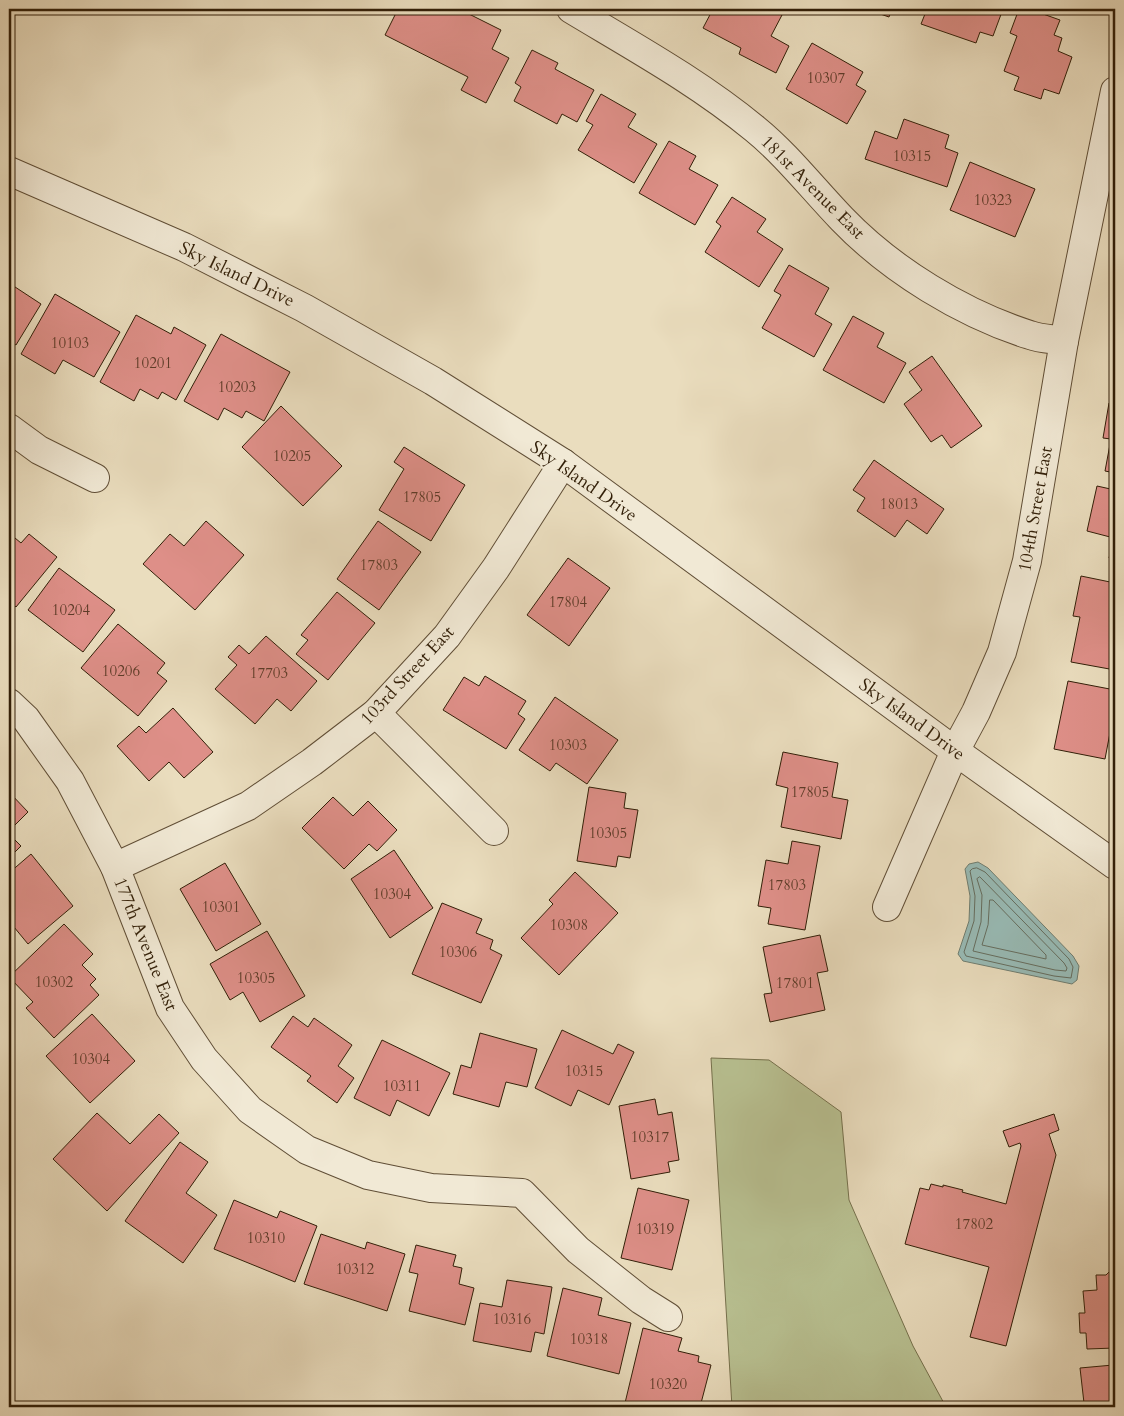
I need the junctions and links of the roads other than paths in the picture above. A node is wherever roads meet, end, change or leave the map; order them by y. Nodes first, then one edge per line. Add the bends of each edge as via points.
1 (571, 9) edge
2 (1115, 90) edge
3 (9, 171) edge
4 (1064, 341) junction
5 (9, 428) edge
6 (563, 463) junction
7 (94, 478) dead end
8 (9, 703) edge
9 (376, 713) junction
10 (955, 751) junction
11 (494, 831) dead end
12 (1115, 865) edge
13 (115, 867) junction
14 (887, 907) dead end
15 (668, 1317) dead end

1 - 4 street, 181st Avenue East via 701,88 756,130 843,220 924,284 969,310 1008,327 1032,336
2 - 4 street, 104th Street East
3 - 6 street, Sky Island Drive via 184,247 304,308 433,382
4 - 10 street, 104th Street East via 1027,561 1002,652
5 - 7 street via 40,450
6 - 9 street, 103rd Street East via 496,568 447,636
6 - 10 street, Sky Island Drive
8 - 13 street, 177th Avenue East via 26,719 70,781
9 - 11 street
9 - 13 street, 103rd Street East via 248,806
10 - 12 street, Sky Island Drive
10 - 14 street, 104th Street East
13 - 15 street, 177th Avenue East via 170,1008 204,1059 250,1110 307,1150 368,1175 431,1188 522,1193 578,1250

